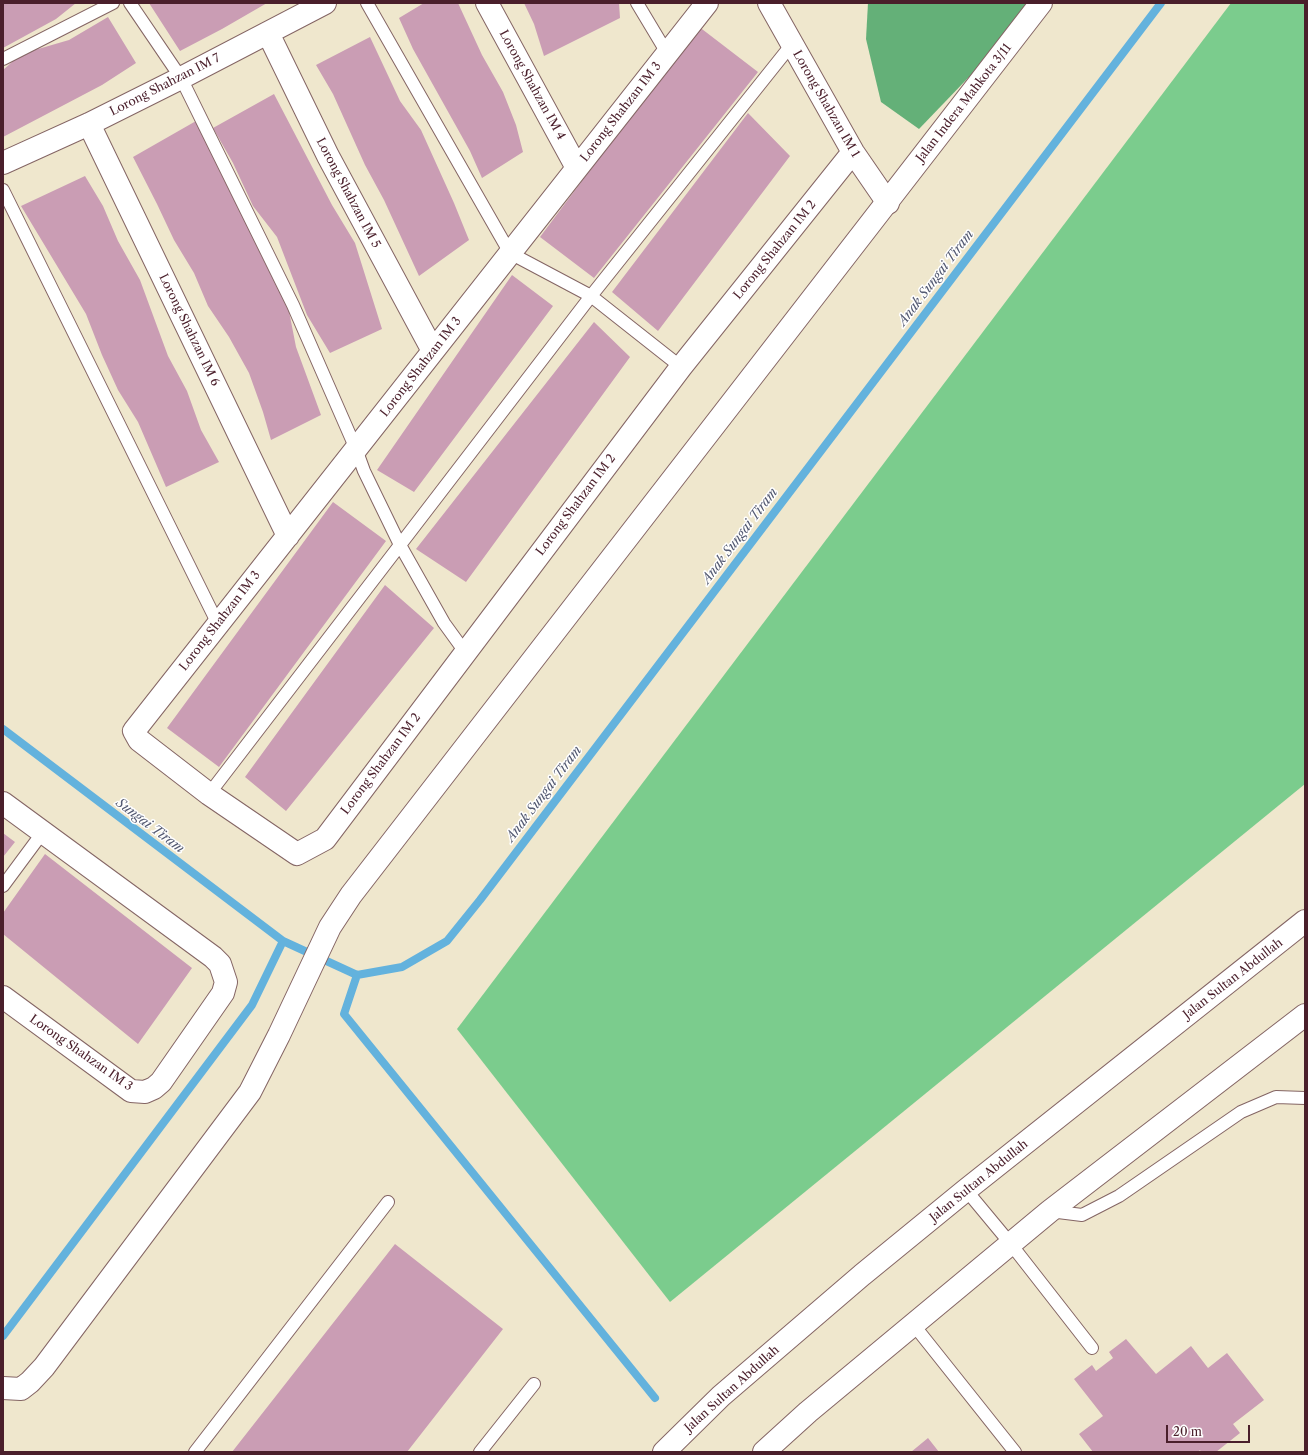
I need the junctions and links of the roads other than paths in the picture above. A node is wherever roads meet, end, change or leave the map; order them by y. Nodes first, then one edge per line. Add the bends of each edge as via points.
1 (113, 3) edge
2 (130, 3) edge
3 (325, 3) edge
4 (367, 3) edge
5 (487, 3) edge
6 (637, 3) edge
7 (707, 3) edge
8 (769, 3) edge
9 (1041, 3) edge
10 (268, 33) junction
11 (792, 44) junction
12 (667, 53) junction
13 (3, 60) edge
14 (181, 78) junction
15 (89, 124) junction
16 (853, 152) junction
17 (3, 163) edge
18 (577, 168) junction
19 (3, 190) edge
20 (888, 203) junction
21 (510, 253) junction
22 (591, 296) junction
23 (433, 351) junction
24 (681, 367) junction
25 (356, 449) junction
26 (288, 536) junction
27 (400, 544) junction
28 (218, 624) junction
29 (465, 652) junction
30 (209, 794) junction
31 (3, 802) edge
32 (43, 832) junction
33 (3, 886) edge
34 (1305, 921) edge
35 (3, 997) edge
36 (1305, 1015) edge
37 (1305, 1098) edge
38 (966, 1190) junction
39 (388, 1202) dead end
40 (1050, 1211) junction
41 (1010, 1243) junction
42 (913, 1324) junction
43 (1092, 1348) dead end
44 (534, 1384) dead end
45 (4, 1389) edge
46 (195, 1452) edge
47 (480, 1452) edge
48 (664, 1452) edge
49 (764, 1452) edge
50 (1015, 1452) edge

1 - 13 lane
2 - 14 lane
3 - 10 street, Lorong Shahzan IM 7
4 - 21 lane
5 - 18 street, Lorong Shahzan IM 4
6 - 12 lane
7 - 12 street, Lorong Shahzan IM 3
8 - 11 street, Lorong Shahzan IM 1
9 - 20 street, Jalan Indera Mahkota 3/11
10 - 14 street, Lorong Shahzan IM 7
10 - 23 street, Lorong Shahzan IM 5 via 328,156
11 - 16 street, Lorong Shahzan IM 1
11 - 22 lane
12 - 18 street, Lorong Shahzan IM 3
14 - 15 street, Lorong Shahzan IM 7
14 - 25 lane via 293,305
15 - 17 street, Lorong Shahzan IM 7
15 - 26 street, Lorong Shahzan IM 6
16 - 20 street, Lorong Shahzan IM 1
16 - 24 street, Lorong Shahzan IM 2
18 - 21 street, Lorong Shahzan IM 3
19 - 28 lane
20 - 45 street, Jalan Indera Mahkota 3/11 via 351,895 330,926 250,1092 44,1367 21,1389
21 - 22 lane
21 - 23 street, Lorong Shahzan IM 3
22 - 24 lane
22 - 27 lane
23 - 25 street, Lorong Shahzan IM 3
24 - 29 street, Lorong Shahzan IM 2
25 - 26 street, Lorong Shahzan IM 3
25 - 27 lane
26 - 28 street, Lorong Shahzan IM 3
27 - 29 lane via 444,623
27 - 30 lane
28 - 30 street, Lorong Shahzan IM 3 via 134,730 139,740
29 - 30 street, Lorong Shahzan IM 2 via 325,839 297,854
31 - 32 street, Lorong Shahzan IM 3
32 - 33 lane
32 - 35 street, Lorong Shahzan IM 3 via 213,957 220,964 226,982 223,992 161,1082 145,1092 131,1091
34 - 38 street, Jalan Sultan Abdullah
36 - 40 street
37 - 40 lane via 1276,1097 1241,1112 1119,1196 1082,1215
38 - 41 lane
38 - 48 street, Jalan Sultan Abdullah via 721,1396
39 - 46 lane
40 - 41 street
41 - 42 street
41 - 43 lane
42 - 49 street
42 - 50 lane
44 - 47 lane

